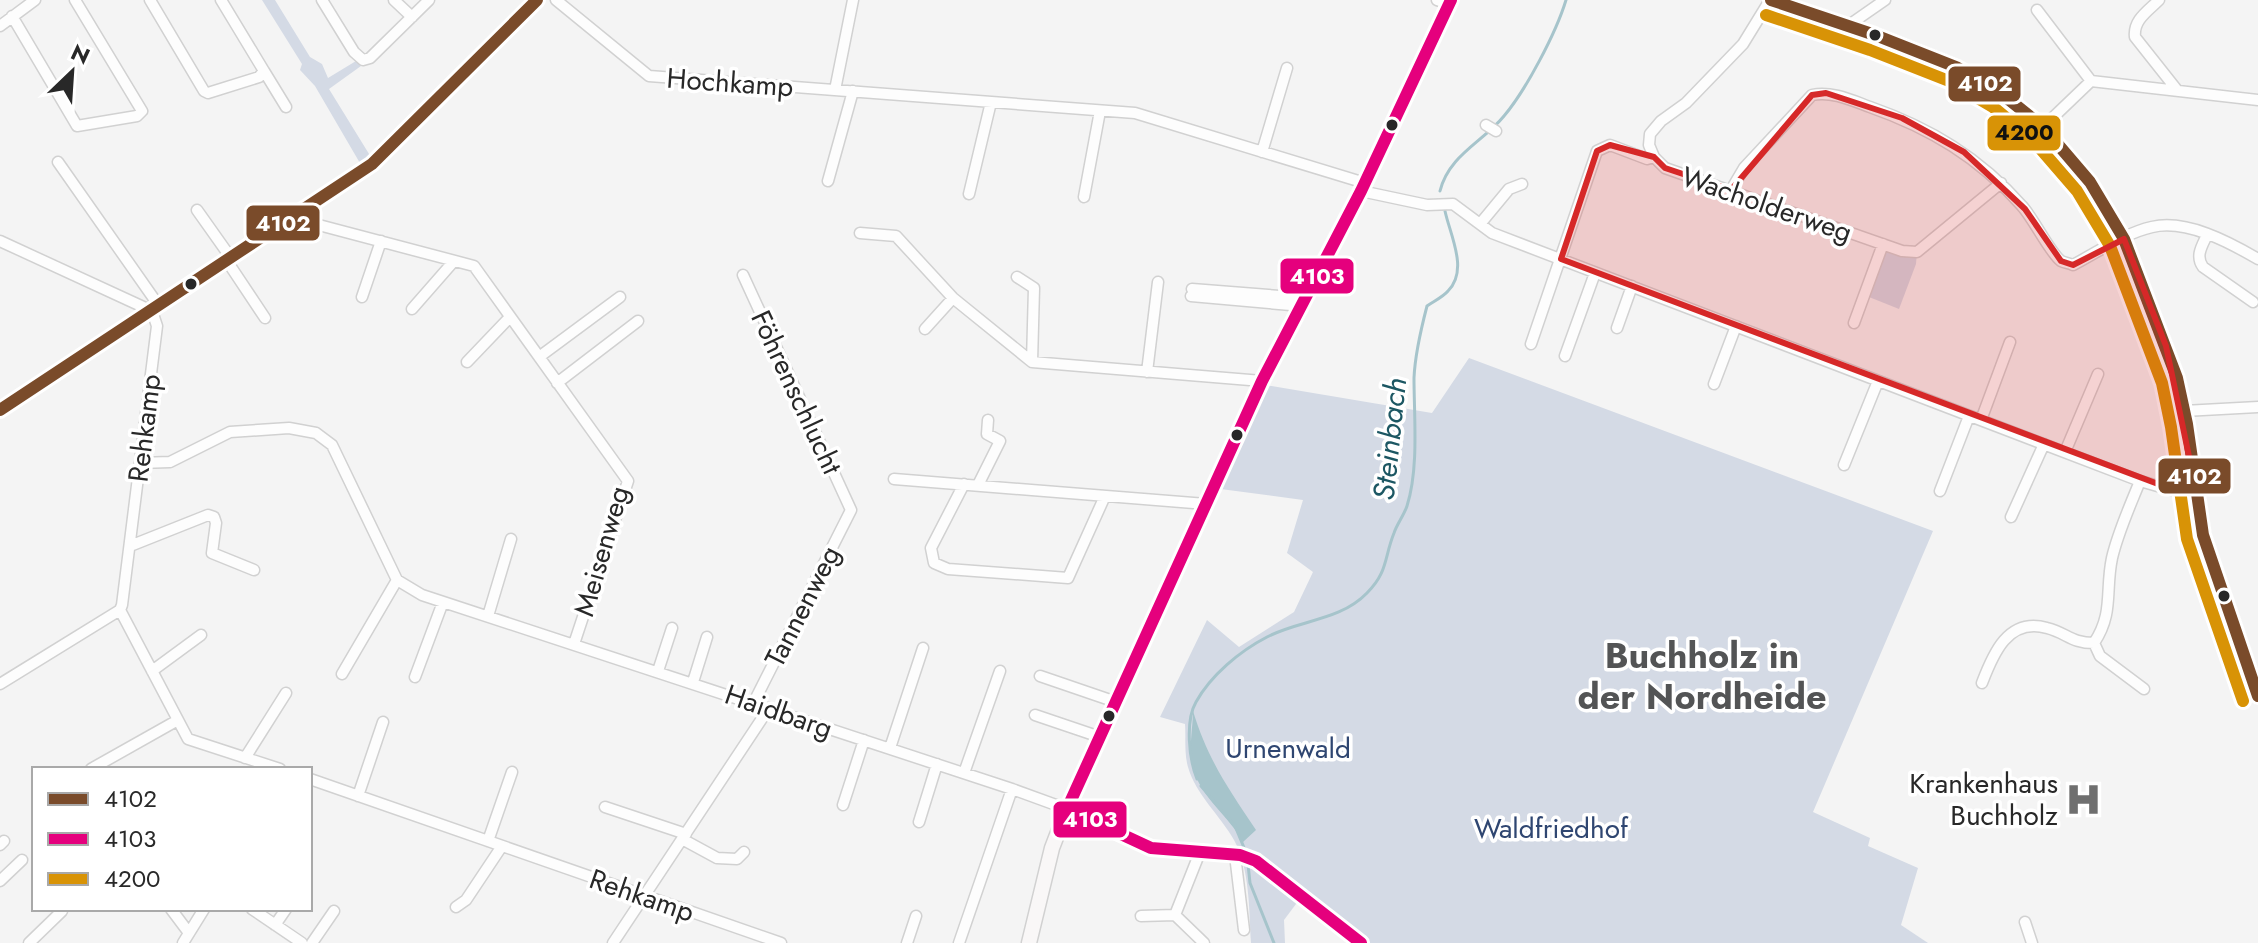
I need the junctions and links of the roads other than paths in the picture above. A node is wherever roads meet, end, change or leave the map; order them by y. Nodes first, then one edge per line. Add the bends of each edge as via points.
1 (35, 0) edge
2 (75, 0) edge
3 (150, 0) edge
4 (221, 0) edge
5 (322, 0) edge
6 (394, 0) edge
7 (429, 0) edge
8 (537, 0) edge
9 (556, 0) edge
10 (853, 0) edge
11 (1770, 0) edge
12 (1885, 0) edge
13 (2159, 0) edge
14 (1446, 1) edge
15 (2037, 10) dead end
16 (12, 16) junction
17 (412, 17) junction
18 (1849, 25) junction
19 (0, 26) edge
20 (1287, 68) dead end
21 (264, 71) junction
22 (2091, 81) junction
23 (835, 90) junction
24 (2177, 90) junction
25 (853, 91) junction
26 (2258, 100) edge
27 (991, 102) junction
28 (286, 107) dead end
29 (1100, 111) junction
30 (1486, 125) dead end
31 (2043, 127) junction
32 (1496, 131) dead end
33 (1262, 152) junction
34 (1654, 157) junction
35 (58, 162) dead end
36 (828, 181) dead end
37 (2001, 183) junction
38 (1522, 184) dead end
39 (1363, 187) junction
40 (1731, 190) junction
41 (969, 194) dead end
42 (1084, 197) dead end
43 (197, 210) dead end
44 (300, 212) junction
45 (1480, 224) junction
46 (860, 233) dead end
47 (2207, 235) junction
48 (2124, 239) junction
49 (0, 241) edge
50 (381, 241) junction
51 (1883, 244) junction
52 (1561, 259) junction
53 (2258, 259) edge
54 (229, 260) junction
55 (454, 261) junction
56 (1595, 273) junction
57 (743, 275) dead end
58 (1017, 277) dead end
59 (1158, 282) dead end
60 (1632, 286) junction
61 (1192, 293) dead end
62 (362, 297) dead end
63 (620, 297) dead end
64 (953, 298) junction
65 (1303, 302) junction
66 (2253, 302) dead end
67 (156, 309) junction
68 (412, 309) dead end
69 (510, 317) junction
70 (265, 318) dead end
71 (638, 321) dead end
72 (1854, 323) dead end
73 (1736, 326) junction
74 (1617, 328) dead end
75 (925, 329) dead end
76 (2010, 342) dead end
77 (1531, 344) dead end
78 (1565, 356) dead end
79 (539, 357) junction
80 (467, 362) dead end
81 (1032, 362) junction
82 (1147, 372) junction
83 (2098, 374) dead end
84 (1262, 381) junction
85 (1878, 381) junction
86 (557, 383) junction
87 (1714, 384) dead end
88 (2258, 407) edge
89 (0, 410) edge
90 (2184, 411) junction
91 (1969, 416) junction
92 (988, 420) dead end
93 (1981, 420) junction
94 (2044, 444) junction
95 (2065, 452) junction
96 (140, 463) junction
97 (1844, 465) dead end
98 (894, 479) dead end
99 (2140, 481) junction
100 (964, 484) junction
101 (978, 485) junction
102 (2196, 490) junction
103 (1940, 491) dead end
104 (1105, 496) junction
105 (1206, 504) junction
106 (851, 510) joint
107 (2011, 517) dead end
108 (511, 539) dead end
109 (130, 546) junction
110 (254, 570) dead end
111 (397, 580) junction
112 (443, 602) junction
113 (120, 610) junction
114 (488, 616) junction
115 (672, 628) dead end
116 (201, 635) dead end
117 (707, 637) dead end
118 (2094, 643) junction
119 (574, 644) junction
120 (923, 648) dead end
121 (152, 671) junction
122 (658, 671) junction
123 (1000, 671) dead end
124 (342, 674) dead end
125 (1040, 676) dead end
126 (415, 677) dead end
127 (693, 682) junction
128 (1982, 683) dead end
129 (0, 684) edge
130 (2144, 689) dead end
131 (286, 693) dead end
132 (2258, 696) edge
133 (754, 702) junction
134 (1116, 702) junction
135 (769, 708) junction
136 (1035, 715) dead end
137 (178, 720) junction
138 (383, 722) dead end
139 (1100, 737) junction
140 (864, 740) junction
141 (890, 748) junction
142 (245, 758) junction
143 (937, 764) junction
144 (95, 767) edge
145 (274, 767) edge
146 (512, 772) dead end
147 (964, 773) junction
148 (312, 780) edge
149 (1012, 789) junction
150 (358, 796) junction
151 (843, 805) dead end
152 (605, 807) dead end
153 (1067, 809) junction
154 (919, 822) dead end
155 (684, 837) junction
156 (488, 841) junction
157 (502, 846) junction
158 (744, 852) dead end
159 (1200, 852) junction
160 (1235, 855) junction
161 (22, 860) dead end
162 (0, 881) edge
163 (645, 896) junction
164 (456, 907) dead end
165 (62, 911) dead end
166 (172, 911) edge
167 (203, 911) edge
168 (255, 911) edge
169 (285, 911) edge
170 (334, 911) dead end
171 (1175, 915) junction
172 (916, 916) dead end
173 (1141, 916) dead end
174 (2025, 922) dead end
175 (275, 925) junction
176 (1244, 930) dead end
177 (186, 938) edge
178 (29, 943) edge
179 (302, 943) edge
180 (312, 943) edge
181 (613, 943) edge
182 (781, 943) edge
183 (907, 943) edge
184 (959, 943) edge
185 (1029, 943) edge
186 (1204, 943) edge
187 (1361, 943) edge
188 (2032, 943) edge

1 - 16 street
2 - 16 street via 142,111 137,116 77,126
3 - 21 street via 204,91 259,77
4 - 21 street
5 - 17 street via 363,60
6 - 17 street
7 - 17 street
8 - 44 street via 372,164
9 - 23 street, Hochkamp via 649,76
10 - 23 street
11 - 18 street
11 - 34 street, Wacholderweg via 1743,44 1650,134
12 - 18 street
13 - 24 street via 2139,19 2135,37
14 - 39 street
15 - 22 street
16 - 19 street
18 - 31 street via 1956,67
20 - 33 street
21 - 28 street
22 - 24 street
22 - 31 street
23 - 25 street, Hochkamp
24 - 26 street
25 - 27 street, Hochkamp
25 - 36 street
27 - 29 street, Hochkamp
27 - 41 street
29 - 33 street, Hochkamp via 1135,113
29 - 42 street
30 - 32 street
31 - 48 street via 2090,182
33 - 39 street, Hochkamp
34 - 40 street, Wacholderweg via 1665,168
34 - 52 street, Wacholderweg via 1610,145 1597,151
35 - 67 street
37 - 40 street via 1926,129 1826,93 1812,95 1744,168
37 - 48 street via 2061,261 2073,265
37 - 51 street, Wacholderweg via 1917,252
38 - 45 street via 1509,189
39 - 45 street, Hochkamp via 1427,205 1453,204
39 - 65 street
40 - 51 street, Wacholderweg
43 - 54 street
44 - 50 street, Meisenweg via 315,224
44 - 54 street
45 - 52 street, Hochkamp
46 - 64 street via 896,236
47 - 48 street via 2178,225 2152,227
47 - 53 street
47 - 66 street via 2199,253 2203,267
48 - 90 street via 2166,346
49 - 67 street
50 - 55 street, Meisenweg
50 - 62 street
51 - 72 street, Wacholderweg
52 - 56 street, Hochkamp
52 - 77 street
54 - 67 street
54 - 70 street
55 - 68 street
55 - 69 street, Meisenweg via 474,266
56 - 60 street, Hochkamp
56 - 78 street
57 - 106 street, Föhrenschlucht
58 - 81 street via 1034,288
59 - 82 street
60 - 73 street, Hochkamp
60 - 74 street
61 - 65 street
63 - 79 street
64 - 75 street
64 - 81 street
65 - 84 street
67 - 89 street
67 - 96 street, Rehkamp
69 - 79 street, Meisenweg
69 - 80 street
71 - 86 street
73 - 85 street, Hochkamp
73 - 87 street
76 - 93 street
79 - 86 street, Meisenweg
81 - 82 street
82 - 84 street
83 - 95 street
84 - 105 street
85 - 91 street, Hochkamp
85 - 97 street
86 - 119 street, Meisenweg via 628,481
88 - 90 street
90 - 102 street
91 - 93 street, Hochkamp
91 - 103 street
92 - 101 street via 987,434 1000,441
93 - 94 street, Hochkamp
94 - 95 street, Hochkamp
94 - 107 street
95 - 99 street, Hochkamp
96 - 109 street, Rehkamp
96 - 111 street via 170,462 230,432 289,428 316,433 332,445
98 - 100 street
99 - 102 street, Hochkamp via 2182,493
99 - 118 street via 2113,555 2109,612
100 - 101 street
100 - 104 street via 931,548 934,563 948,569 1068,578
101 - 104 street
102 - 132 street via 2203,535
104 - 105 street
105 - 134 street
106 - 133 street, Tannenweg
108 - 114 street
109 - 110 street via 208,515 216,523 212,553
109 - 113 street, Rehkamp
111 - 112 street, Haidbarg
111 - 124 street
112 - 114 street, Haidbarg
112 - 126 street
113 - 121 street
113 - 129 street
114 - 119 street, Haidbarg
115 - 122 street
116 - 121 street
117 - 127 street, Haidbarg
118 - 128 street via 2078,643 2044,626 2013,631 1995,652
118 - 130 street via 2100,656
119 - 122 street, Haidbarg
120 - 141 street
121 - 137 street
122 - 127 street, Haidbarg
123 - 147 street
125 - 134 street
127 - 133 street, Haidbarg
131 - 142 street
133 - 135 street, Haidbarg
134 - 139 street
135 - 140 street, Haidbarg
135 - 155 street, Tannenweg
136 - 139 street
137 - 142 street via 188,739
137 - 144 street
138 - 150 street
139 - 153 street
140 - 141 street, Haidbarg
140 - 151 street, Haidbarg
141 - 143 street, Haidbarg
142 - 145 street
143 - 147 street, Haidbarg
143 - 154 street
146 - 156 street
147 - 149 street, Haidbarg
148 - 150 street, Rehkamp
149 - 153 street, Haidbarg
149 - 184 street
150 - 156 street, Rehkamp
152 - 155 street
153 - 159 street, Haidbarg via 1151,848
153 - 185 street
155 - 158 street via 717,858 737,859
155 - 163 street, Tannenweg
156 - 157 street, Rehkamp
157 - 163 street, Rehkamp
157 - 164 street
159 - 160 street, Haidbarg
159 - 171 street
160 - 176 street
160 - 187 street, Haidbarg via 1256,861
161 - 162 street
163 - 181 street, Tannenweg
163 - 182 street, Rehkamp
165 - 178 street
166 - 177 street
167 - 177 street
168 - 175 street
169 - 175 street
170 - 180 street
171 - 173 street
171 - 186 street
172 - 183 street
174 - 188 street
175 - 179 street

